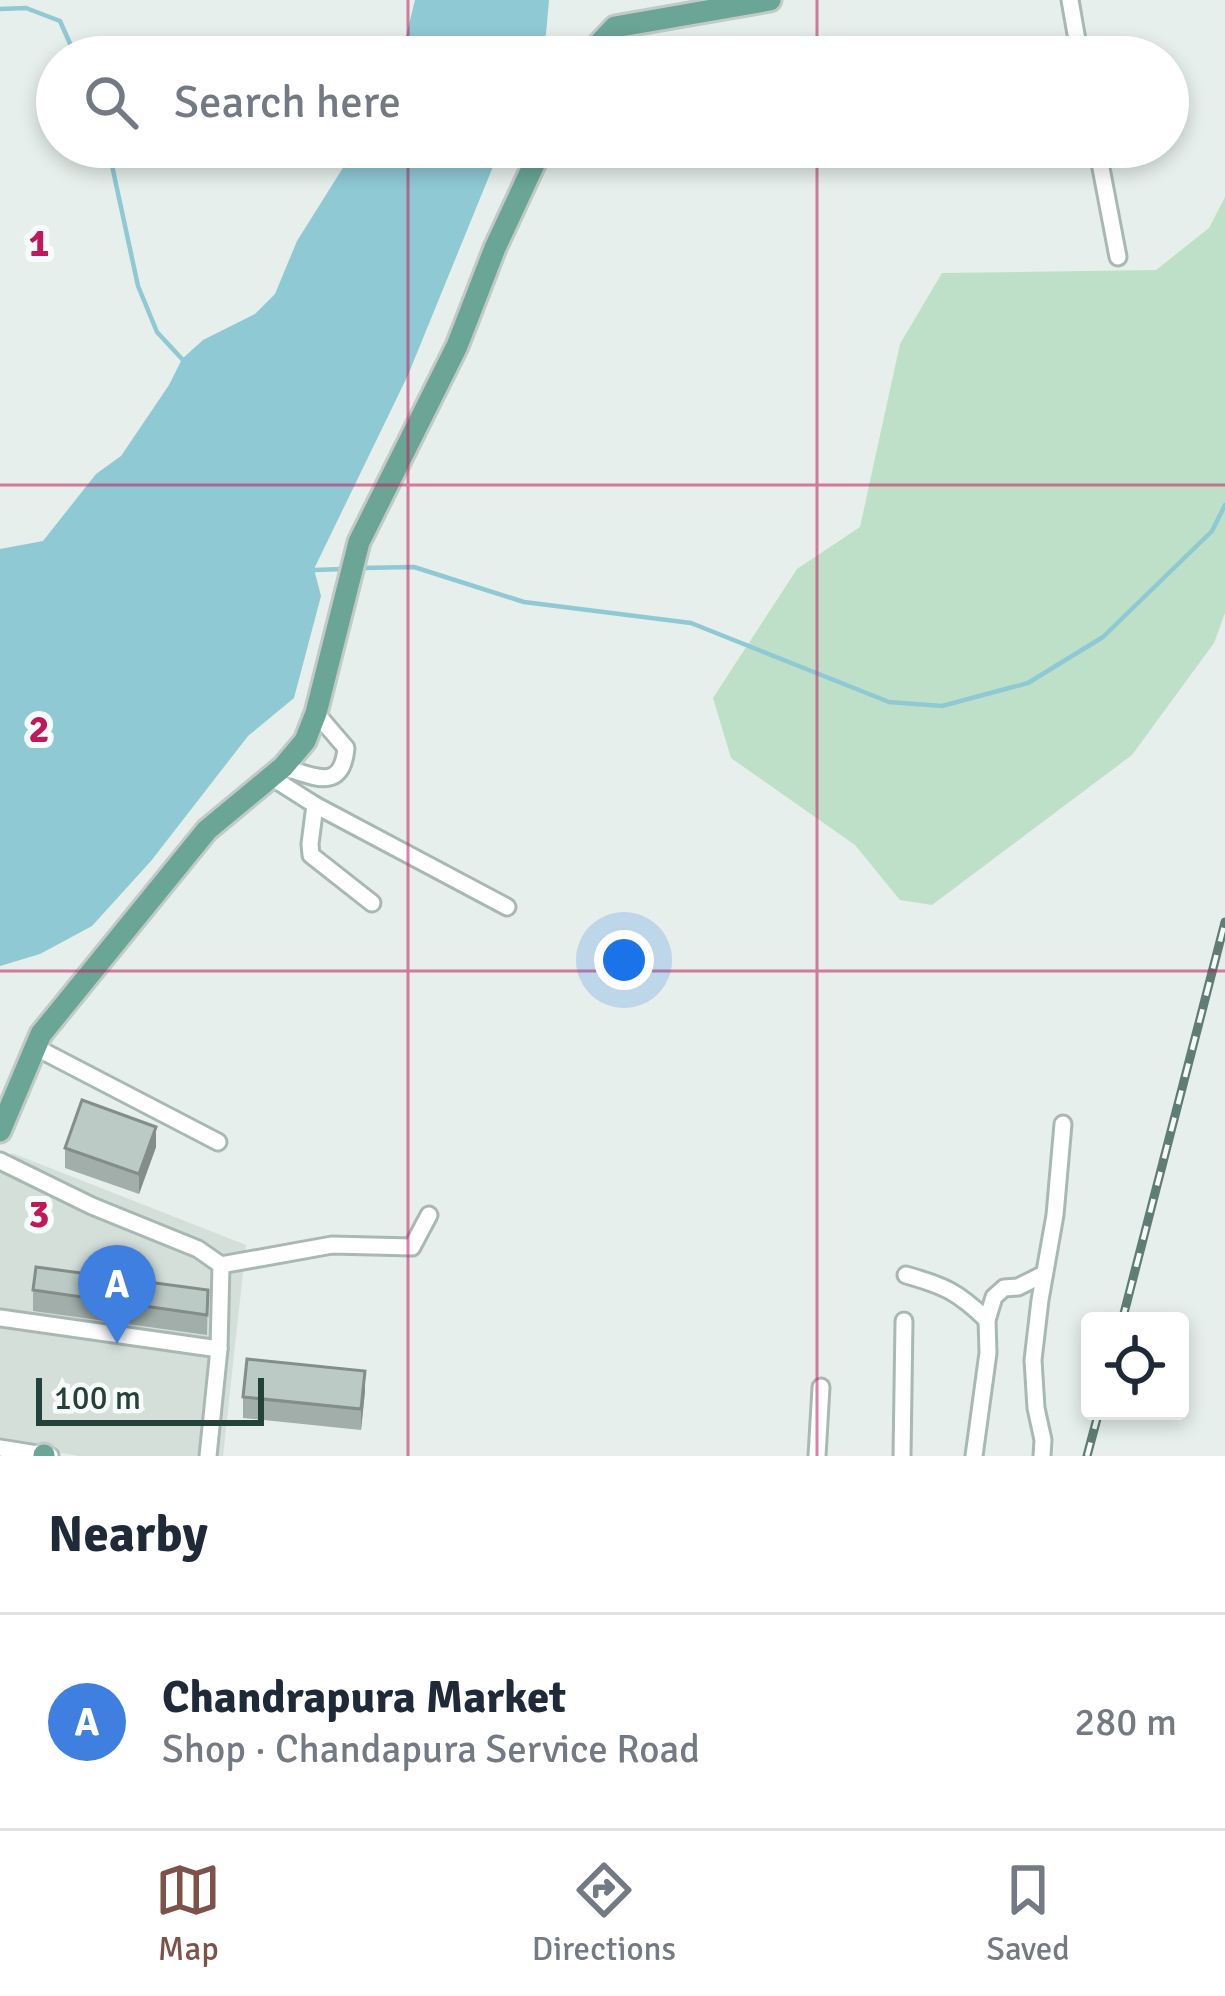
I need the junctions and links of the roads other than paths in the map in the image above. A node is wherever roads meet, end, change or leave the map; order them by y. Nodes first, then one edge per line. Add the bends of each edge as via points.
1 (770, 0) edge
2 (1070, 0) edge
3 (607, 36) edge
4 (1077, 36) edge
5 (532, 168) edge
6 (1101, 168) edge
7 (1118, 257) dead end
8 (316, 713) junction
9 (277, 772) junction
10 (315, 805) junction
11 (372, 903) dead end
12 (507, 907) dead end
13 (38, 1040) junction
14 (0, 1090) edge
15 (1064, 1124) dead end
16 (0, 1131) edge
17 (218, 1142) dead end
18 (0, 1161) edge
19 (429, 1215) dead end
20 (221, 1265) junction
21 (1044, 1274) junction
22 (906, 1275) dead end
23 (0, 1318) edge
24 (987, 1320) junction
25 (904, 1321) dead end
26 (219, 1349) junction
27 (821, 1387) dead end
28 (0, 1448) edge
29 (47, 1455) edge
30 (208, 1456) edge
31 (817, 1456) edge
32 (902, 1456) edge
33 (974, 1456) edge
34 (1042, 1456) edge

1 - 3 main road via 615,27
2 - 4 street
5 - 8 main road via 458,346 359,542
6 - 7 street
8 - 9 main road via 305,742
8 - 9 street via 346,748 345,764 322,779
9 - 10 street
9 - 13 main road via 207,830
10 - 11 street via 311,855
10 - 12 street
13 - 14 main road
13 - 16 main road
13 - 17 street
15 - 21 street
18 - 20 street
19 - 20 street via 412,1247 332,1245
20 - 26 street
21 - 24 street via 1004,1288
21 - 34 street via 1033,1360
22 - 24 street via 946,1287
23 - 26 street
24 - 33 street
25 - 32 street
26 - 30 street
27 - 31 street
28 - 29 street

